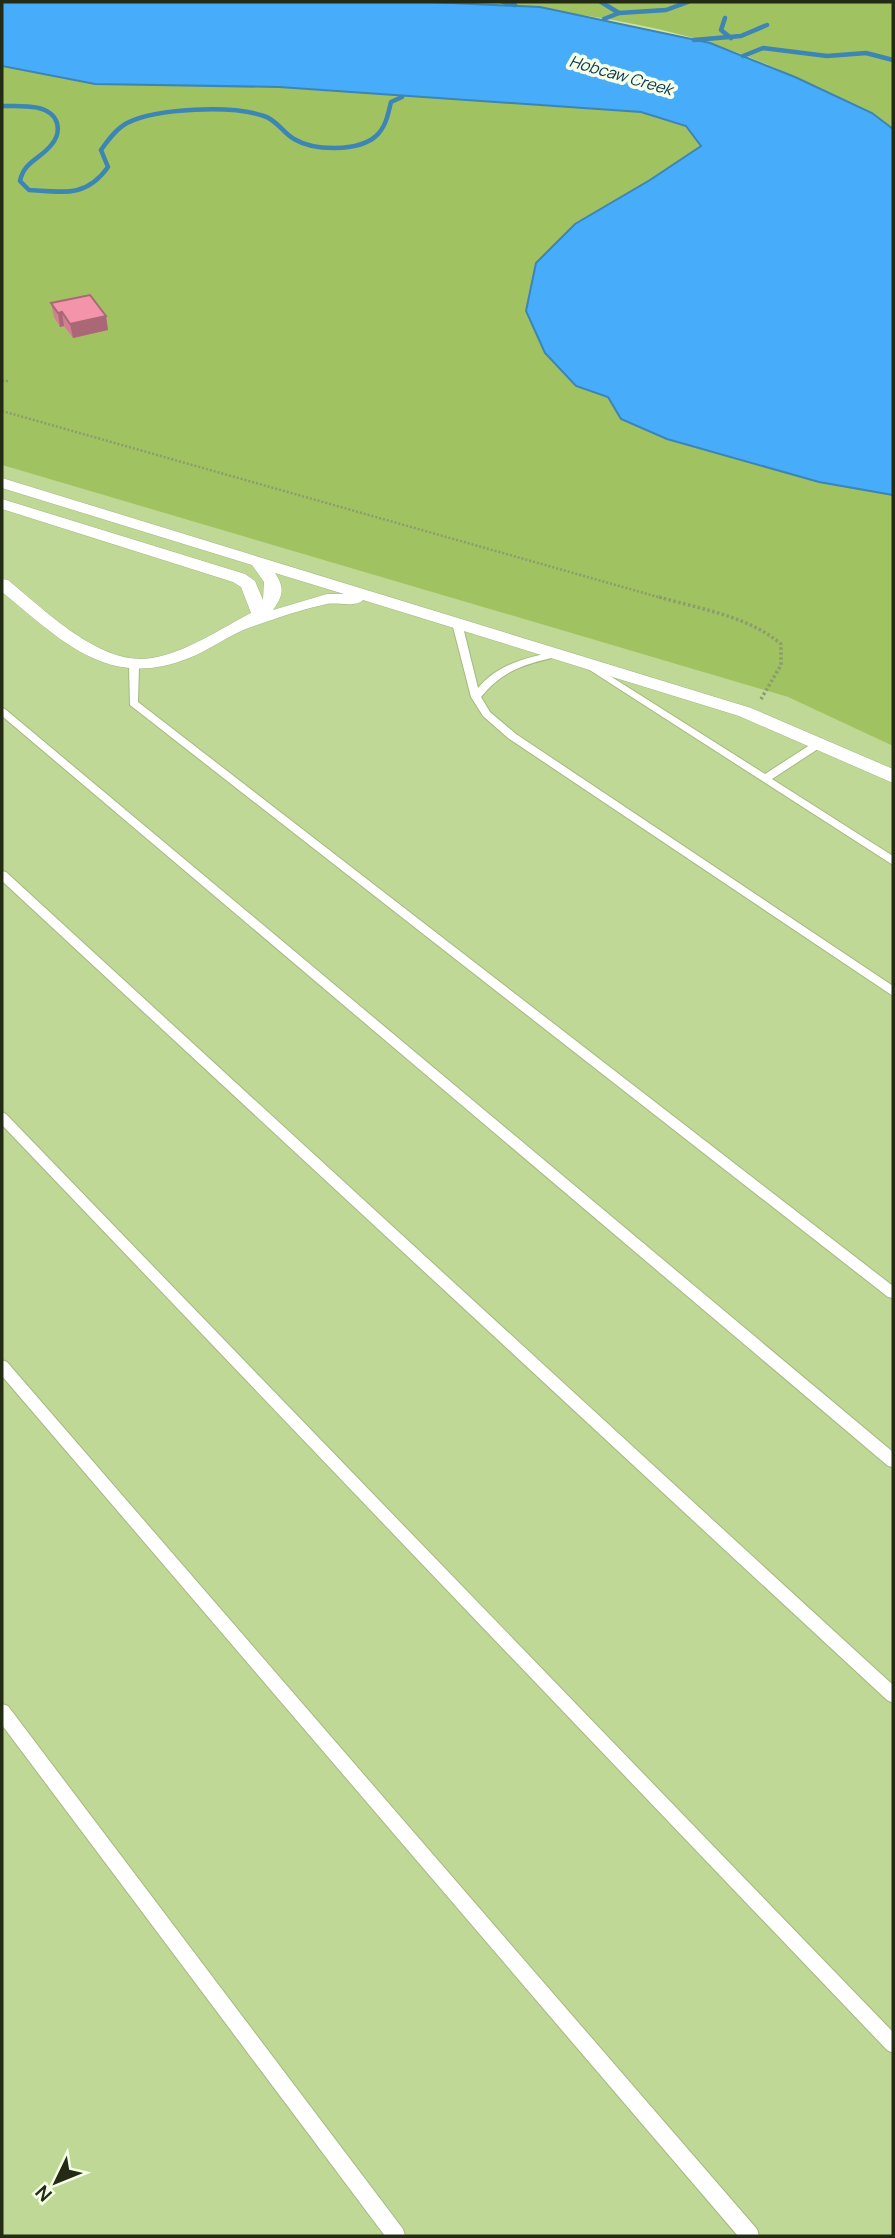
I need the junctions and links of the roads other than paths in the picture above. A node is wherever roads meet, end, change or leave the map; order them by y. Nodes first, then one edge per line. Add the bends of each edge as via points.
1 (2, 483) edge
2 (2, 504) edge
3 (257, 561) junction
4 (2, 584) edge
5 (382, 600) junction
6 (260, 615) junction
7 (457, 623) junction
8 (234, 628) junction
9 (557, 654) junction
10 (584, 663) junction
11 (134, 666) junction
12 (476, 697) junction
13 (2, 711) edge
14 (820, 743) junction
15 (893, 777) edge
16 (764, 779) junction
17 (893, 861) edge
18 (2, 875) edge
19 (893, 992) edge
20 (2, 1117) edge
21 (893, 1293) edge
22 (2, 1366) edge
23 (893, 1461) edge
24 (893, 1695) edge
25 (2, 1712) edge
26 (893, 2045) edge
27 (396, 2236) edge
28 (750, 2236) edge

1 - 3 street
2 - 6 street via 239,578 249,585
3 - 5 street
3 - 6 street via 276,589
4 - 11 street via 79,642
5 - 7 street
5 - 8 street via 327,599
6 - 8 street
7 - 9 street
7 - 12 lane
8 - 11 street via 179,656
9 - 10 street
9 - 12 lane via 499,672
10 - 14 street via 752,715
10 - 16 lane
11 - 21 lane via 133,703
12 - 19 lane via 486,714 512,736
13 - 23 lane
14 - 15 street
14 - 16 lane
16 - 17 lane
18 - 24 lane
20 - 26 lane
22 - 28 lane
25 - 27 lane

